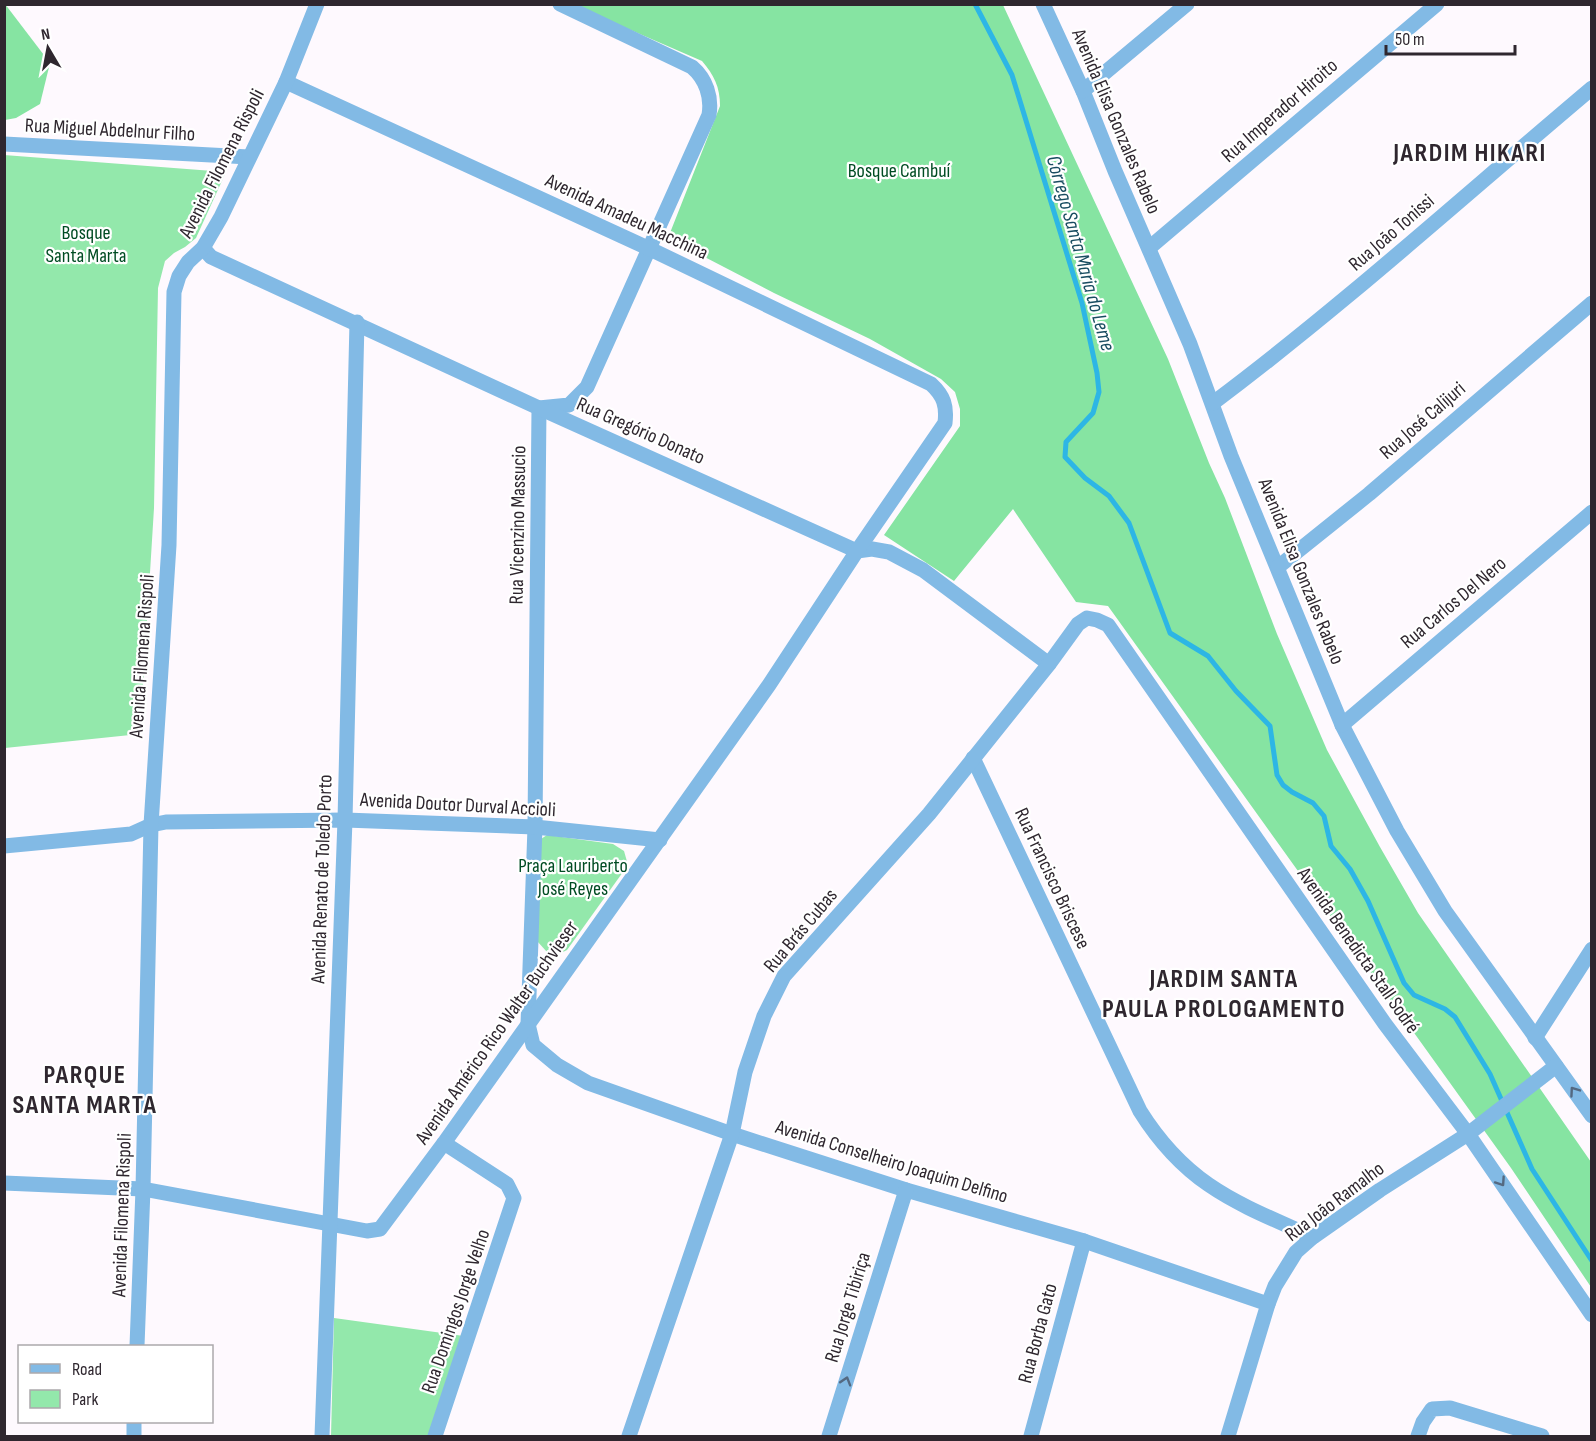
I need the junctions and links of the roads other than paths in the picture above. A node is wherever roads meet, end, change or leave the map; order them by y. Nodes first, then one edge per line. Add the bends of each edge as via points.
1 (317, 4) edge
2 (560, 4) edge
3 (1043, 4) edge
4 (1187, 4) edge
5 (1437, 4) edge
6 (286, 82) junction
7 (1592, 88) edge
8 (1083, 91) junction
9 (4, 144) edge
10 (249, 157) junction
11 (203, 248) junction
12 (1149, 248) junction
13 (650, 249) junction
14 (1592, 303) edge
15 (357, 322) junction
16 (944, 399) joint
17 (1213, 403) junction
18 (539, 408) junction
19 (1592, 512) edge
20 (857, 551) junction
21 (1278, 567) junction
22 (1087, 618) joint
23 (1049, 664) junction
24 (1342, 724) junction
25 (973, 758) junction
26 (345, 820) junction
27 (151, 825) junction
28 (535, 827) junction
29 (660, 840) junction
30 (4, 846) edge
31 (1592, 949) edge
32 (528, 1024) junction
33 (1534, 1038) junction
34 (1556, 1066) junction
35 (1592, 1116) edge
36 (732, 1134) junction
37 (1468, 1134) junction
38 (444, 1143) junction
39 (4, 1183) edge
40 (143, 1189) junction
41 (906, 1190) junction
42 (329, 1223) junction
43 (1314, 1237) junction
44 (1084, 1241) junction
45 (1268, 1304) junction
46 (1592, 1315) edge
47 (137, 1345) edge
48 (322, 1437) edge
49 (435, 1437) edge
50 (629, 1437) edge
51 (829, 1437) edge
52 (1031, 1437) edge
53 (1228, 1437) edge
54 (1418, 1437) edge
55 (1542, 1437) edge

1 - 6 street, Avenida Filomena Rispoli
2 - 13 street via 692,67 703,79 711,106 709,115
3 - 8 street, Avenida Elisa Gonzales Rabelo
4 - 8 street
5 - 12 street, Rua Imperador Hiroito
6 - 10 street, Avenida Filomena Rispoli
6 - 13 street, Avenida Amadeu Macchina
7 - 17 street, Rua João Tonissi via 1404,250
8 - 12 street, Avenida Elisa Gonzales Rabelo
9 - 10 street, Rua Miguel Abdelnur Filho
10 - 11 street, Avenida Filomena Rispoli
11 - 15 street, Rua Gregório Donato via 211,256
11 - 27 street, Avenida Filomena Rispoli via 188,262 174,292 169,545
12 - 17 street, Avenida Elisa Gonzales Rabelo
13 - 16 street, Avenida Amadeu Macchina via 932,384
13 - 18 street via 587,387 569,405
14 - 21 street, Rua José Calijuri
15 - 18 street, Rua Gregório Donato
15 - 26 street, Avenida Renato de Toledo Porto
16 - 20 street, Avenida Américo Rico Walter Buchvieser via 947,411 940,432
17 - 21 street, Avenida Elisa Gonzales Rabelo
18 - 20 street, Rua Gregório Donato
18 - 28 street, Rua Vicenzino Massucio
19 - 24 street, Rua Carlos Del Nero
20 - 23 street, Rua Gregório Donato via 889,552 923,570
20 - 29 street, Avenida Américo Rico Walter Buchvieser
21 - 24 street, Avenida Elisa Gonzales Rabelo
22 - 23 street, Rua Brás Cubas via 1078,624
22 - 37 street, Avenida Benedicta Stall Sodré via 1108,625 1385,1024
23 - 25 street, Rua Brás Cubas
24 - 33 street, Avenida Elisa Gonzales Rabelo via 1397,831 1445,911
25 - 36 street, Rua Brás Cubas via 784,976 764,1016 745,1072
25 - 43 street, Rua Francisco Briscese via 1149,1125 1188,1170 1218,1192
26 - 27 street, Avenida Doutor Durval Accioli
26 - 28 street, Avenida Doutor Durval Accioli
26 - 42 street, Avenida Renato de Toledo Porto
27 - 30 street, Avenida Doutor Durval Accioli via 131,834
27 - 40 street, Avenida Filomena Rispoli
28 - 29 street, Avenida Doutor Durval Accioli
28 - 32 street, Rua Vicenzino Massucio
29 - 32 street, Avenida Américo Rico Walter Buchvieser
31 - 33 street
32 - 36 street, Avenida Conselheiro Joaquim Delfino via 533,1046 588,1083
32 - 38 street, Avenida Américo Rico Walter Buchvieser
33 - 34 street, Avenida Elisa Gonzales Rabelo
35 -> 34 street, Avenida Elisa Gonzales Rabelo
34 - 37 street, Rua João Ramalho
36 - 41 street, Avenida Conselheiro Joaquim Delfino
36 - 50 street, Rua Brás Cubas
37 - 43 street, Rua João Ramalho
37 -> 46 street, Avenida Benedicta Stall Sodré
38 - 42 street, Avenida Américo Rico Walter Buchvieser via 380,1229 368,1231
38 - 49 street, Rua Domingos Jorge Velho via 507,1185 514,1198
39 - 40 street
40 - 42 street
40 - 47 street, Avenida Filomena Rispoli
41 - 44 street, Avenida Conselheiro Joaquim Delfino
51 -> 41 street, Rua Jorge Tibiriça
42 - 48 street, Avenida Renato de Toledo Porto
43 - 45 street, Rua João Ramalho via 1296,1252
44 - 45 street, Avenida Conselheiro Joaquim Delfino
44 - 52 street, Rua Borba Gato
45 - 53 street, Rua João Ramalho
54 - 55 street via 1432,1409 1450,1408

